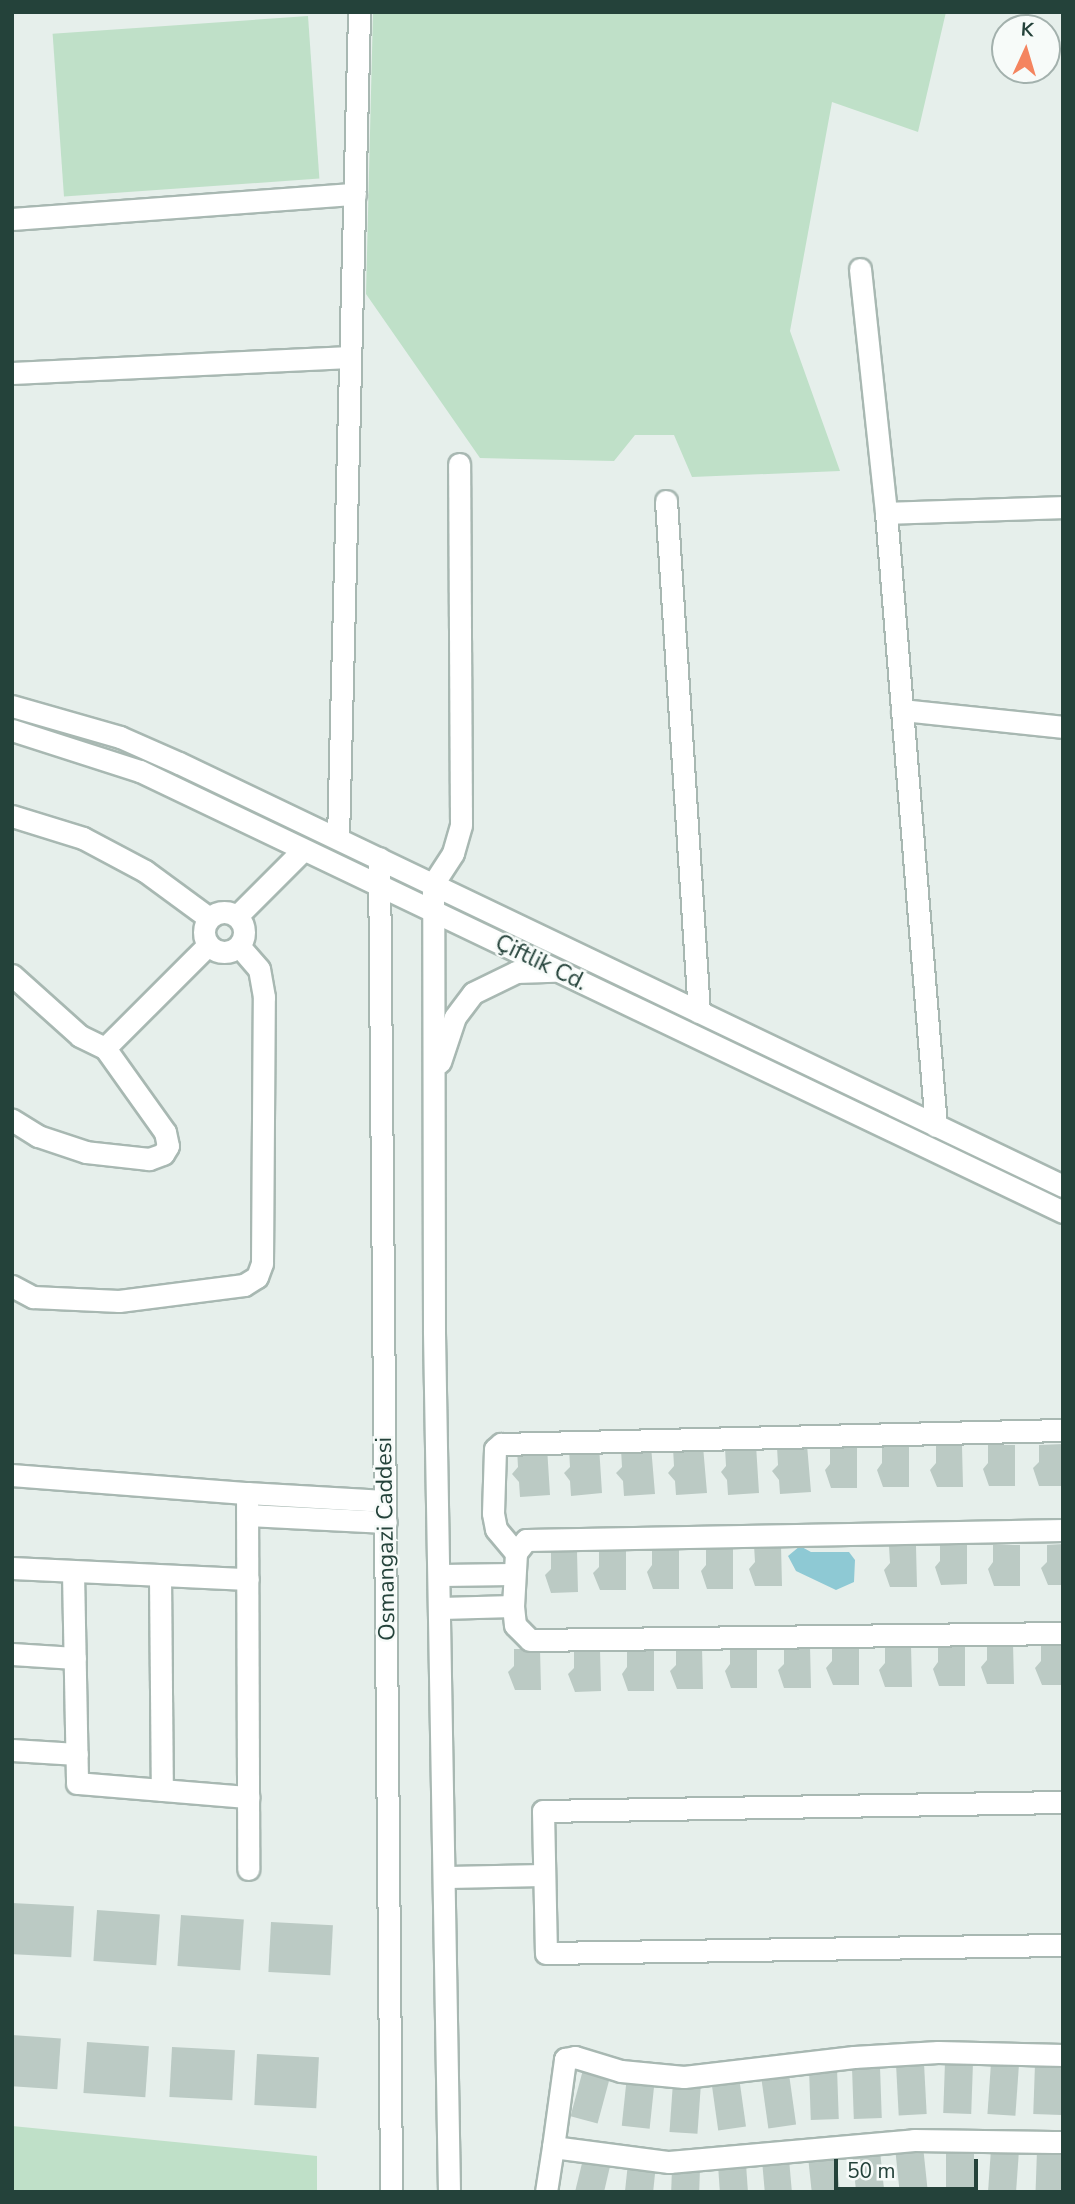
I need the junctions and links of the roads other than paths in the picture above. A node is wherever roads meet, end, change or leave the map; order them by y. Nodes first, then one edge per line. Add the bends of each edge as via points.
1 (359, 12) edge
2 (355, 194) junction
3 (12, 219) edge
4 (860, 269) dead end
5 (350, 356) junction
6 (12, 373) edge
7 (459, 464) dead end
8 (666, 501) dead end
9 (1063, 507) edge
10 (886, 513) junction
11 (12, 706) edge
12 (902, 710) junction
13 (1063, 727) edge
14 (12, 730) edge
15 (12, 816) edge
16 (338, 838) junction
17 (303, 850) junction
18 (379, 858) junction
19 (433, 884) junction
20 (379, 886) junction
21 (433, 911) junction
22 (237, 916) junction
23 (209, 918) junction
24 (208, 945) junction
25 (239, 946) junction
26 (558, 971) junction
27 (12, 975) edge
28 (699, 1012) junction
29 (105, 1048) junction
30 (433, 1087) junction
31 (12, 1120) edge
32 (936, 1126) junction
33 (1063, 1186) edge
34 (1063, 1212) edge
35 (12, 1286) edge
36 (22, 1296) edge
37 (1063, 1430) edge
38 (12, 1475) edge
39 (385, 1501) junction
40 (248, 1504) junction
41 (386, 1522) junction
42 (1063, 1530) edge
43 (514, 1564) junction
44 (12, 1567) edge
45 (73, 1572) junction
46 (440, 1575) junction
47 (160, 1576) junction
48 (248, 1579) junction
49 (513, 1606) junction
50 (441, 1608) junction
51 (1063, 1633) edge
52 (12, 1654) edge
53 (75, 1658) junction
54 (12, 1750) edge
55 (77, 1755) junction
56 (162, 1790) junction
57 (248, 1797) junction
58 (1063, 1802) edge
59 (248, 1869) dead end
60 (544, 1875) junction
61 (447, 1877) junction
62 (1063, 1945) edge
63 (1063, 2055) edge
64 (1063, 2142) edge
65 (554, 2147) junction
66 (391, 2192) edge
67 (449, 2192) edge
68 (546, 2192) edge

1 - 2 street
2 - 3 street
2 - 5 street
4 - 10 street
5 - 6 street
5 - 16 street
7 - 19 street via 461,825 453,853
8 - 28 street
9 - 10 street
10 - 12 street
11 - 16 street, Çiftlik Cd. via 120,737
12 - 13 street
12 - 32 street
14 - 17 street, Çiftlik Cd. via 140,771
15 - 23 street via 83,838 145,870
16 - 18 street, Çiftlik Cd.
17 - 20 street, Çiftlik Cd.
17 - 22 street
18 - 19 street, Çiftlik Cd.
18 - 20 street, Osmangazi Caddesi
19 - 21 street
19 - 28 street, Çiftlik Cd.
20 - 21 street, Çiftlik Cd.
20 - 39 street, Osmangazi Caddesi
21 - 26 street, Çiftlik Cd.
21 - 30 street
22 - 23 street via 225,912
22 - 25 street via 244,928
23 - 24 street via 204,933
24 - 25 street via 227,953
24 - 29 street
25 - 36 street via 259,969 264,996 262,1263 257,1277 244,1285 119,1301
26 - 30 street via 516,972 473,993 445,1042
26 - 34 street, Çiftlik Cd.
27 - 29 street via 80,1036
28 - 32 street, Çiftlik Cd.
29 - 31 street via 165,1132 168,1146 163,1154 149,1159 86,1152 38,1136
30 - 46 street
32 - 33 street, Çiftlik Cd.
35 - 36 street
37 - 43 street via 501,1444 495,1449 493,1513
38 - 40 street
39 - 40 street
39 - 41 street, Osmangazi Caddesi
40 - 41 street
40 - 48 street
41 - 66 street, Osmangazi Caddesi
42 - 43 street via 526,1540
43 - 46 street
43 - 49 street
44 - 45 street
45 - 47 street
45 - 53 street
46 - 50 street
47 - 48 street
47 - 56 street
48 - 57 street
49 - 50 street
49 - 51 street via 515,1625 530,1640
50 - 61 street
52 - 53 street
53 - 55 street
54 - 55 street
55 - 56 street via 77,1783
56 - 57 street
57 - 59 street
58 - 60 street via 543,1811
60 - 61 street
60 - 62 street via 545,1953
61 - 67 street
63 - 65 street via 866,2056 684,2077 621,2071 575,2057 565,2059
64 - 65 street via 914,2140 669,2162
65 - 68 street

